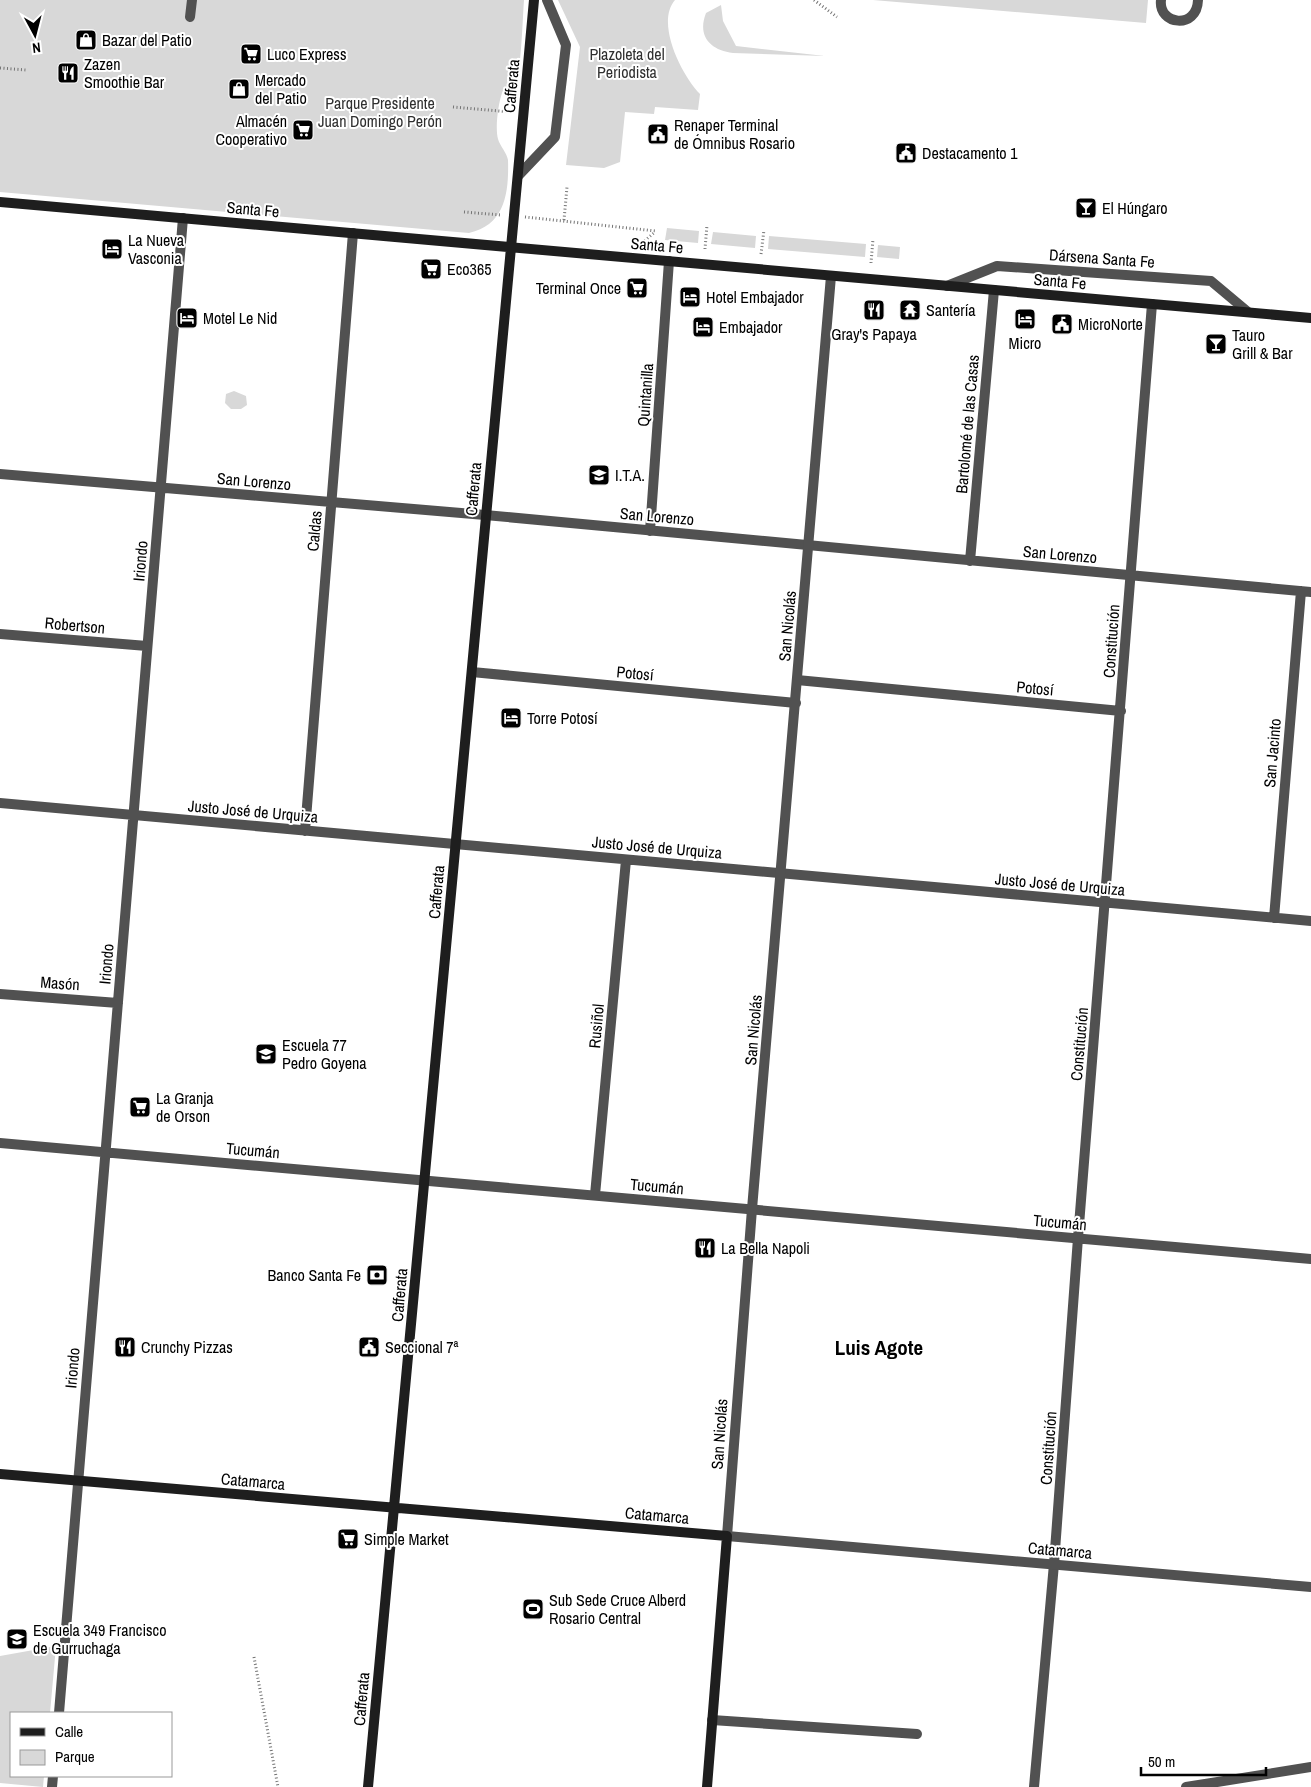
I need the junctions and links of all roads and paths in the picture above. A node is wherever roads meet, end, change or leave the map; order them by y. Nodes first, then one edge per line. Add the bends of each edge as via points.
1 (192, 0) edge
2 (534, 0) edge
3 (548, 0) edge
4 (814, 0) edge
5 (1161, 0) edge
6 (1199, 0) edge
7 (190, 17) dead end
8 (837, 17) dead end
9 (0, 68) edge
10 (26, 70) dead end
11 (453, 107) dead end
12 (524, 113) junction
13 (518, 176) junction
14 (567, 187) dead end
15 (0, 202) edge
16 (464, 212) dead end
17 (514, 216) junction
18 (183, 218) junction
19 (564, 220) junction
20 (707, 225) dead end
21 (764, 230) dead end
22 (353, 233) junction
23 (873, 239) dead end
24 (642, 243) dead end
25 (511, 247) junction
26 (704, 249) dead end
27 (761, 254) dead end
28 (669, 261) junction
29 (871, 263) dead end
30 (831, 276) junction
31 (947, 286) junction
32 (994, 290) junction
33 (1152, 304) junction
34 (1248, 312) junction
35 (1311, 318) edge
36 (0, 474) edge
37 (161, 488) junction
38 (331, 502) junction
39 (485, 515) junction
40 (650, 531) junction
41 (809, 546) junction
42 (970, 561) junction
43 (1131, 576) junction
44 (1306, 591) edge
45 (0, 634) edge
46 (147, 646) junction
47 (472, 672) junction
48 (798, 680) junction
49 (796, 703) junction
50 (1121, 711) junction
51 (0, 803) edge
52 (133, 815) junction
53 (305, 831) junction
54 (456, 845) junction
55 (626, 860) junction
56 (782, 874) junction
57 (1106, 903) junction
58 (1274, 918) junction
59 (1311, 921) edge
60 (0, 994) edge
61 (118, 1003) junction
62 (0, 1143) edge
63 (105, 1152) junction
64 (424, 1180) junction
65 (595, 1195) junction
66 (752, 1209) junction
67 (1078, 1238) junction
68 (1311, 1259) edge
69 (0, 1474) edge
70 (78, 1480) junction
71 (394, 1508) junction
72 (727, 1536) junction
73 (1054, 1564) junction
74 (1311, 1587) edge
75 (254, 1657) dead end
76 (59, 1712) edge
77 (712, 1720) junction
78 (917, 1734) dead end
79 (1311, 1767) edge
80 (278, 1787) edge
81 (368, 1787) edge
82 (707, 1787) edge
83 (1034, 1787) edge
84 (1186, 1787) edge

1 - 7 street
2 - 12 main road, Cafferata
3 - 13 street via 566,44 555,137
4 - 8 path
5 - 6 street via 1165,14 1172,20 1182,21 1191,18
9 - 10 path
11 - 12 path
12 - 13 main road, Cafferata
13 - 17 main road, Cafferata
14 - 19 path
15 - 18 main road, Santa Fe
16 - 17 path
17 - 19 path
17 - 25 main road, Cafferata
18 - 22 main road, Santa Fe
18 - 37 street, Iriondo
19 - 24 path via 656,231
20 - 26 path
21 - 27 path
22 - 25 main road, Santa Fe
22 - 38 street, Caldas
23 - 29 path
25 - 28 main road, Santa Fe
25 - 39 main road, Cafferata
28 - 30 main road, Santa Fe
28 - 40 street, Quintanilla
30 - 31 main road, Santa Fe
30 - 41 street, San Nicolás
31 - 32 main road, Santa Fe
31 - 34 street, Dársena Santa Fe via 997,266 1211,281
32 - 33 main road, Santa Fe
32 - 42 street, Bartolomé de las Casas
33 - 34 main road, Santa Fe
33 - 43 street, Constitución
34 - 35 main road, Santa Fe
36 - 37 street, San Lorenzo
37 - 38 street, San Lorenzo
37 - 46 street, Iriondo
38 - 39 street, San Lorenzo
38 - 53 street, Caldas
39 - 40 street, San Lorenzo
39 - 47 main road, Cafferata
40 - 41 street, San Lorenzo
41 - 42 street, San Lorenzo
41 - 48 street, San Nicolás
42 - 43 street, San Lorenzo
43 - 44 street, San Lorenzo
43 - 50 street, Constitución
44 - 58 street, San Jacinto
45 - 46 street, Robertson
46 - 52 street, Iriondo
47 - 49 street, Potosí
47 - 54 main road, Cafferata
48 - 49 street, San Nicolás
48 - 50 street, Potosí
49 - 56 street, San Nicolás
50 - 57 street, Constitución
51 - 52 street, Justo José de Urquiza
52 - 53 street, Justo José de Urquiza
52 - 61 street, Iriondo
53 - 54 street, Justo José de Urquiza
54 - 55 street, Justo José de Urquiza
54 - 64 main road, Cafferata
55 - 56 street, Justo José de Urquiza
55 - 65 street, Rusiñol
56 - 57 street, Justo José de Urquiza
56 - 66 street, San Nicolás
57 - 58 street, Justo José de Urquiza
57 - 67 street, Constitución
58 - 59 street, Justo José de Urquiza
60 - 61 street, Masón
61 - 63 street, Iriondo
62 - 63 street, Tucumán
63 - 64 street, Tucumán
63 - 70 street, Iriondo
64 - 65 street, Tucumán
64 - 71 main road, Cafferata
65 - 66 street, Tucumán
66 - 67 street, Tucumán
66 - 72 street, San Nicolás
67 - 68 street, Tucumán
67 - 73 street, Constitución
69 - 70 main road, Catamarca
70 - 71 main road, Catamarca
70 - 76 street, Iriondo
71 - 72 main road, Catamarca
71 - 81 main road, Cafferata
72 - 73 street, Catamarca
72 - 77 main road, San Nicolás
73 - 74 street, Catamarca
73 - 83 street, Constitución
75 - 80 path
77 - 78 street
77 - 82 main road, San Nicolás
79 - 84 street

